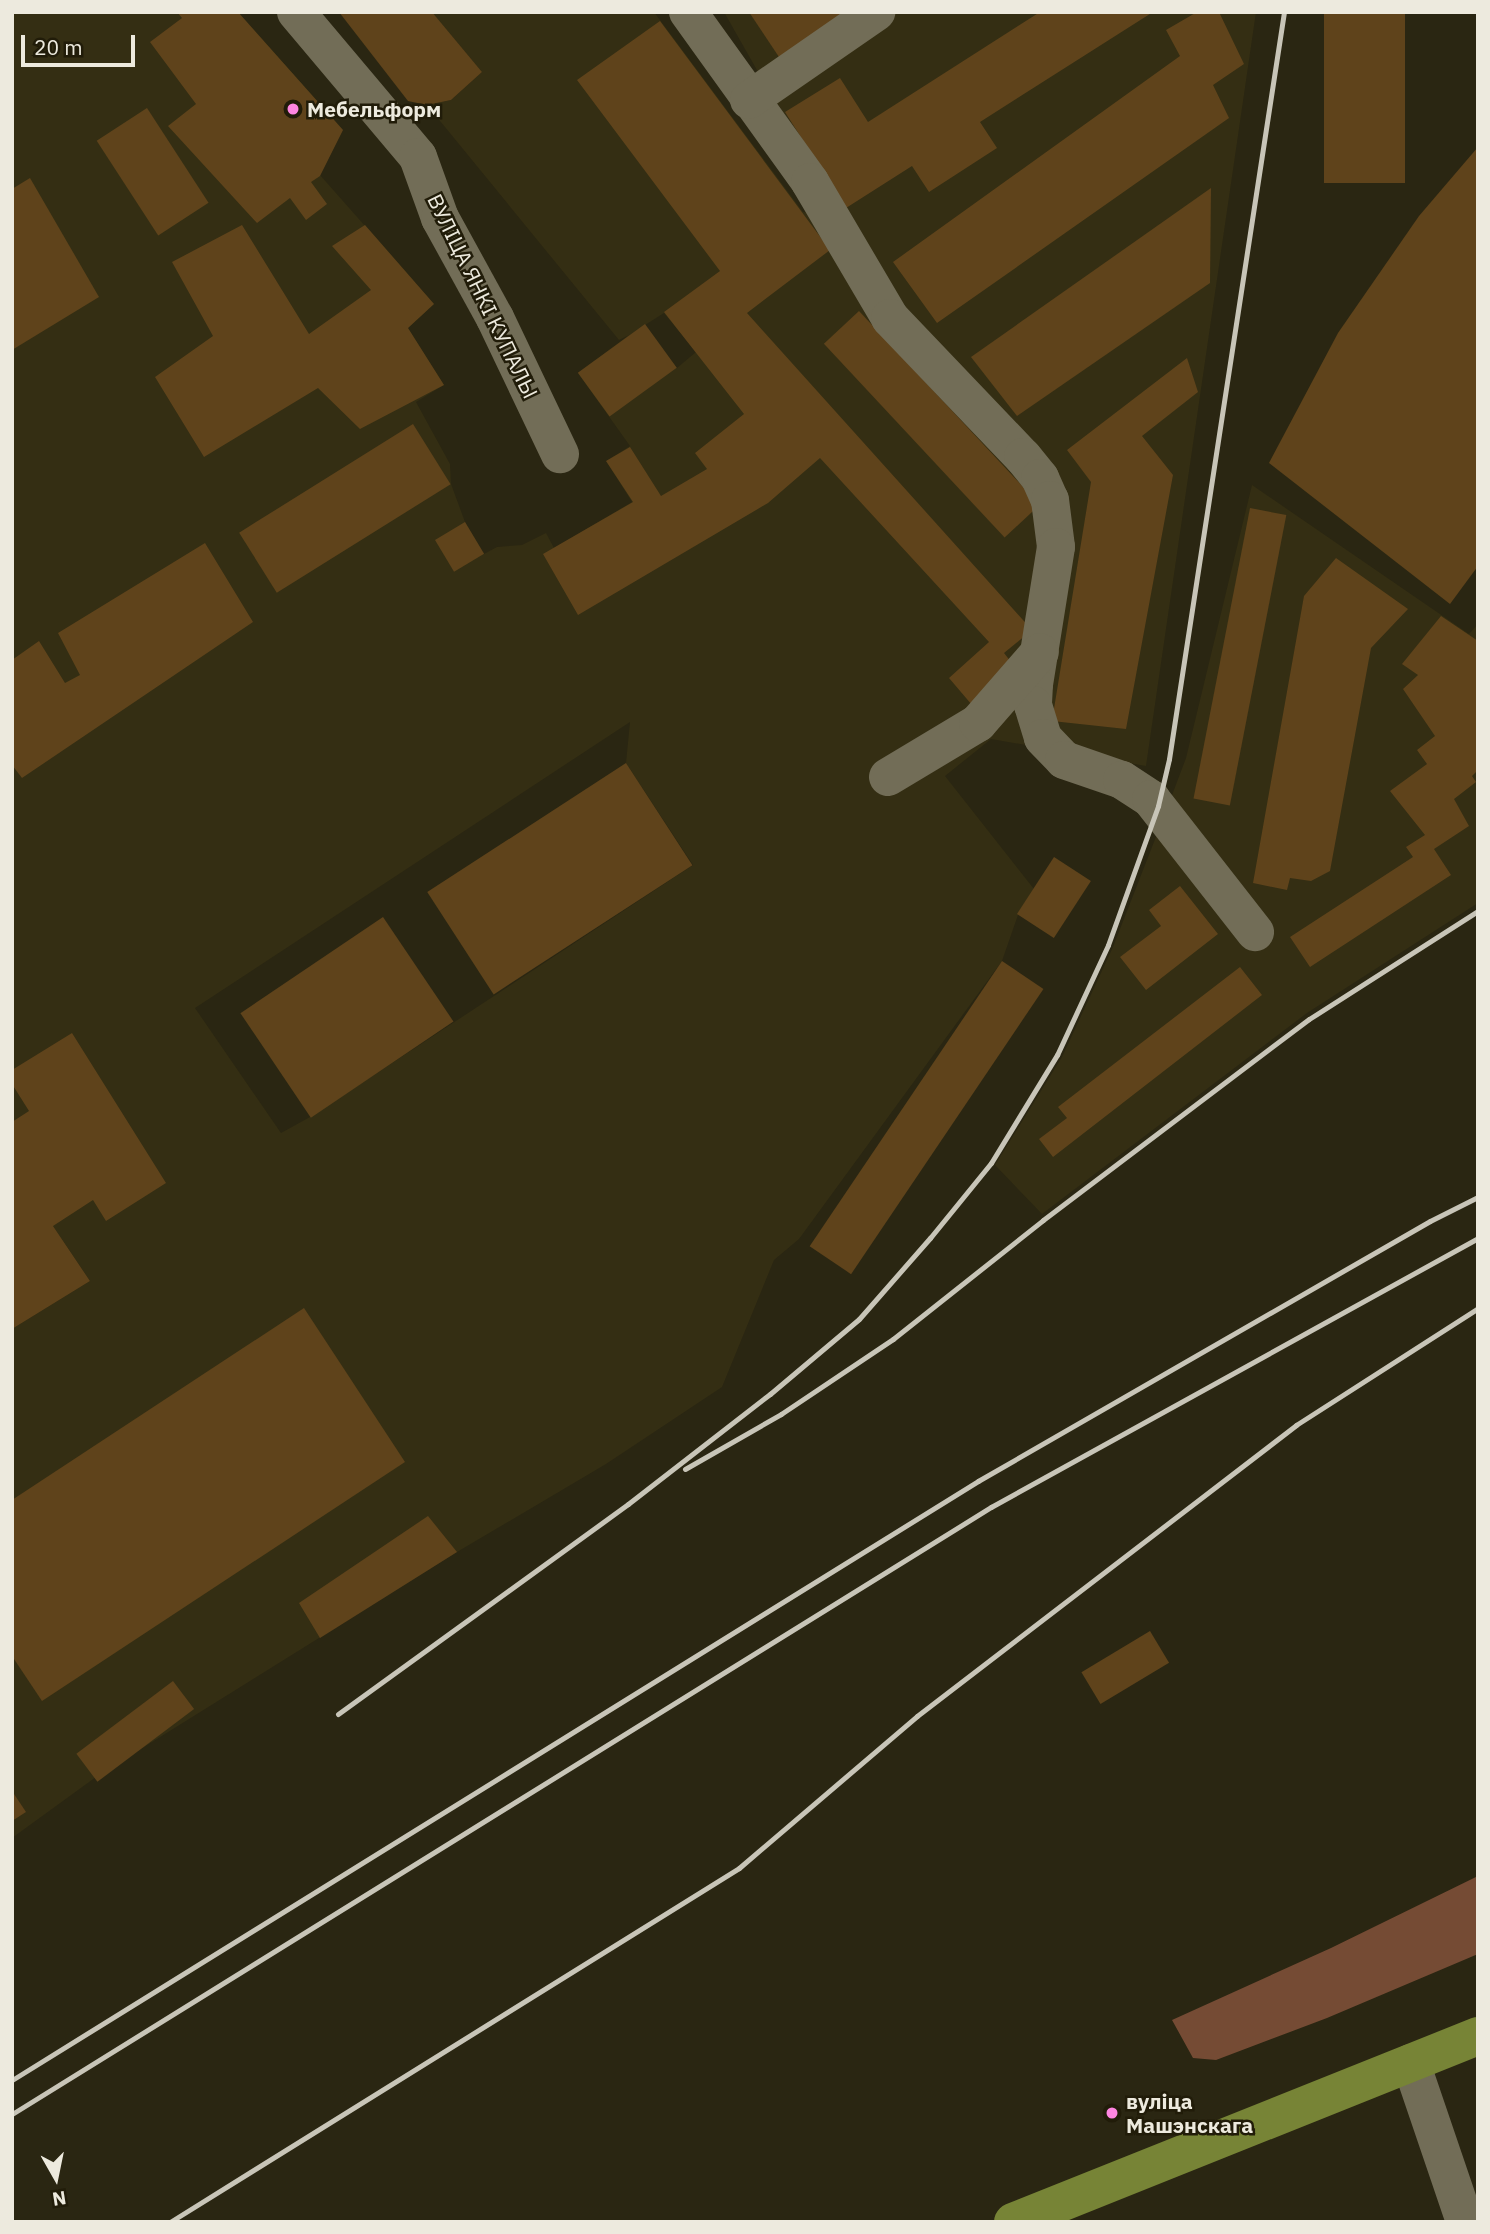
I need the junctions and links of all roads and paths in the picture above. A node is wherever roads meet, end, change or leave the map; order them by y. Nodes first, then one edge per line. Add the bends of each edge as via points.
1 (296, 12) edge
2 (688, 12) edge
3 (876, 12) edge
4 (749, 100) junction
5 (560, 454) dead end
6 (1040, 652) junction
7 (887, 777) dead end
8 (1255, 932) dead end
9 (1478, 2036) edge
10 (1411, 2063) junction
11 (1013, 2222) edge
12 (1465, 2222) edge

1 - 5 street, ВУЛІЦА ЯНКІ КУПАЛЫ via 418,157 440,218 495,318
2 - 4 street
3 - 4 street
4 - 6 street via 810,182 890,318 1040,478 1050,500 1056,547
6 - 7 street via 978,723
6 - 8 street via 1033,705 1053,752 1080,767 1122,780 1150,799
9 - 10 main road
10 - 11 main road
10 - 12 street

